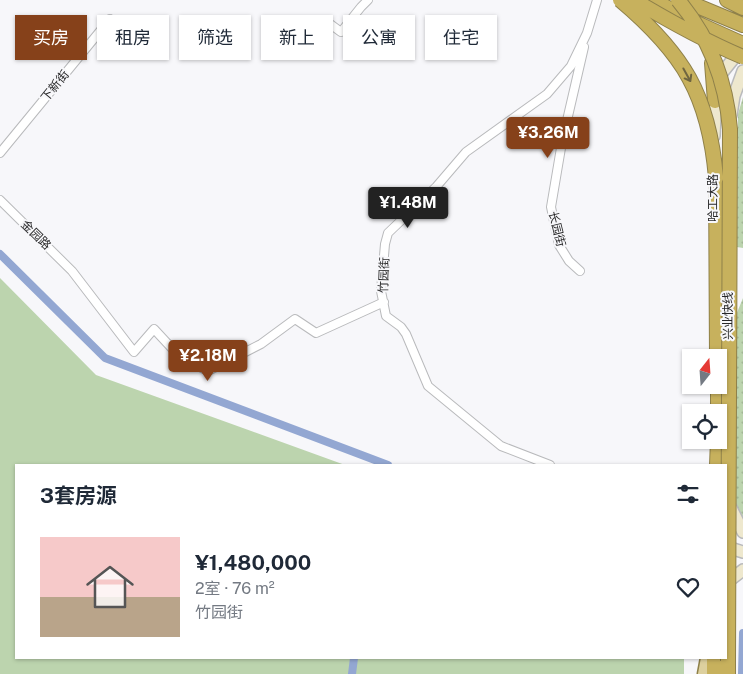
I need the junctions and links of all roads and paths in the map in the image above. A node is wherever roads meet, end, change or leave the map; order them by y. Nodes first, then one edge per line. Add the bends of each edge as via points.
1 (368, 0) edge
2 (597, 0) edge
3 (620, 0) edge
4 (634, 0) edge
5 (653, 0) edge
6 (678, 0) edge
7 (683, 0) edge
8 (727, 0) edge
9 (743, 8) edge
10 (688, 19) junction
11 (742, 25) edge
12 (333, 26) edge
13 (587, 33) junction
14 (97, 35) edge
15 (743, 45) edge
16 (743, 57) edge
17 (743, 71) edge
18 (715, 101) junction
19 (0, 153) edge
20 (0, 200) edge
21 (580, 271) dead end
22 (384, 302) junction
23 (713, 349) edge
24 (717, 349) edge
25 (714, 449) edge
26 (717, 449) edge
27 (547, 464) edge
28 (715, 464) edge
29 (715, 464) edge
30 (724, 464) edge
31 (731, 508) junction
32 (743, 532) edge
33 (728, 545) edge
34 (743, 552) edge
35 (743, 570) edge
36 (728, 585) edge
37 (720, 663) edge
38 (704, 674) edge
39 (710, 674) edge
40 (714, 674) edge
41 (721, 674) edge

1 - 12 street via 341,32
2 - 13 street, 竹园街
3 -> 24 highway, 兴业快线, bridge via 669,48 686,72 705,114 716,178
4 - 16 highway, bridge via 720,48
5 - 10 highway
6 - 30 highway, 兴业快线, bridge via 697,26 715,62 726,95 730,129
7 - 11 highway
8 - 9 highway
10 - 15 highway
10 - 18 highway via 708,47
13 - 21 street, 长园街 via 562,142 552,207 559,246
13 - 22 street, 竹园街 via 571,66 547,94 466,152 436,187 388,233 381,291
14 - 19 street, 下新街
15 - 18 street, 哈工大路 via 721,74
17 - 31 street, 哈工大路 via 730,113 733,267
18 - 23 street, 哈工大路
20 - 22 street, 金园路 via 72,271 134,352 154,329 180,357 208,371 261,344 295,319 316,333
22 - 27 street, 竹园街 via 386,316 406,334 428,386 501,446
25 - 28 street
26 - 29 highway
31 - 32 street
31 - 33 street, 哈工大路
33 - 34 street
33 - 36 street, 哈工大路
35 - 36 street
37 - 38 main road
37 - 39 street
37 - 40 highway, 兴业快线
37 - 41 street

